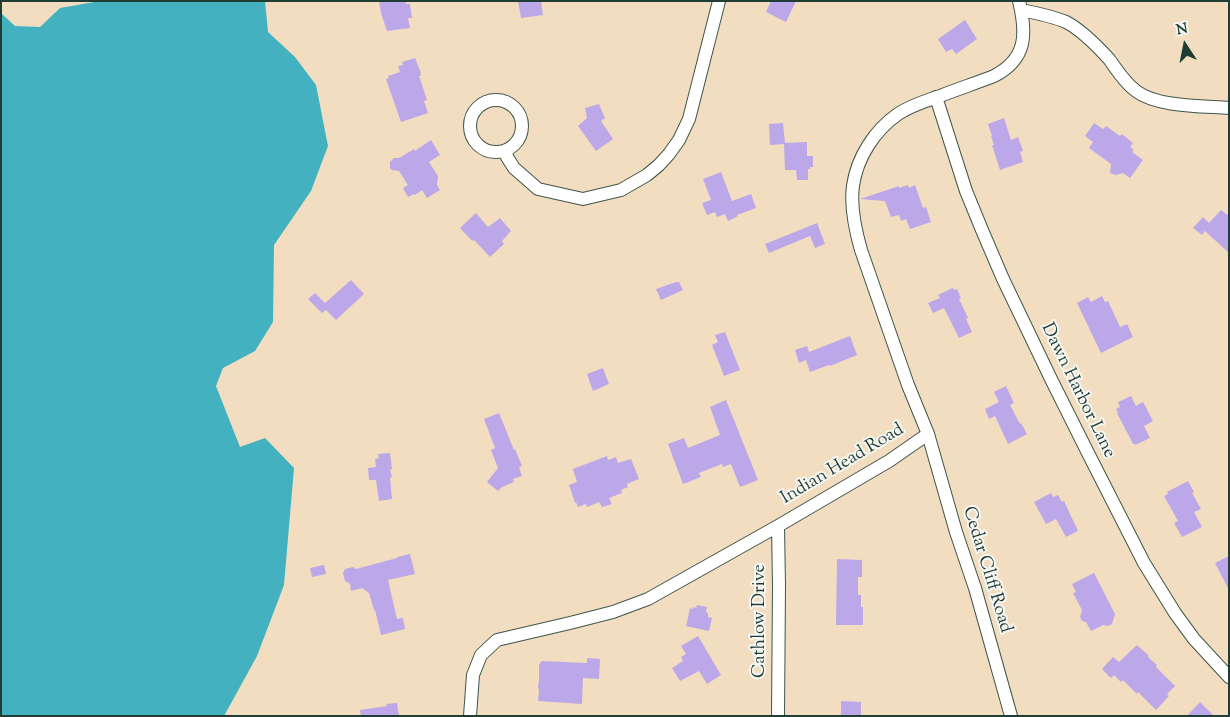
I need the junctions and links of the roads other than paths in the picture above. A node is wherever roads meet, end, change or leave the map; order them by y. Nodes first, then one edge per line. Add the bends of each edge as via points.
1 (719, 1) edge
2 (1020, 6) edge
3 (936, 97) junction
4 (1229, 108) edge
5 (506, 150) junction
6 (928, 434) junction
7 (778, 526) junction
8 (1229, 677) edge
9 (470, 716) edge
10 (778, 716) edge
11 (1011, 716) edge

1 - 5 street via 689,120 669,154 647,175 621,190 583,199 538,189 514,168
2 - 3 street, Indian Head Road via 1024,37 1020,52 1011,65 994,76
2 - 4 street via 1076,28 1108,58 1122,78 1136,91 1152,99
3 - 6 street, Indian Head Road via 898,114 884,126 863,153 852,186 852,210 861,250
3 - 8 street, Dawn Harbor Lane via 976,215 1007,288 1079,436 1144,563 1175,613 1194,640
5 - 5 street via 521,133 518,111 509,103 498,100 486,102 471,118 470,130 474,140 494,152
6 - 7 street, Indian Head Road via 889,461
6 - 11 street, Cedar Cliff Road
7 - 9 street, Indian Head Road via 648,599 570,624 497,640 481,655 473,675
7 - 10 street, Cathlow Drive

